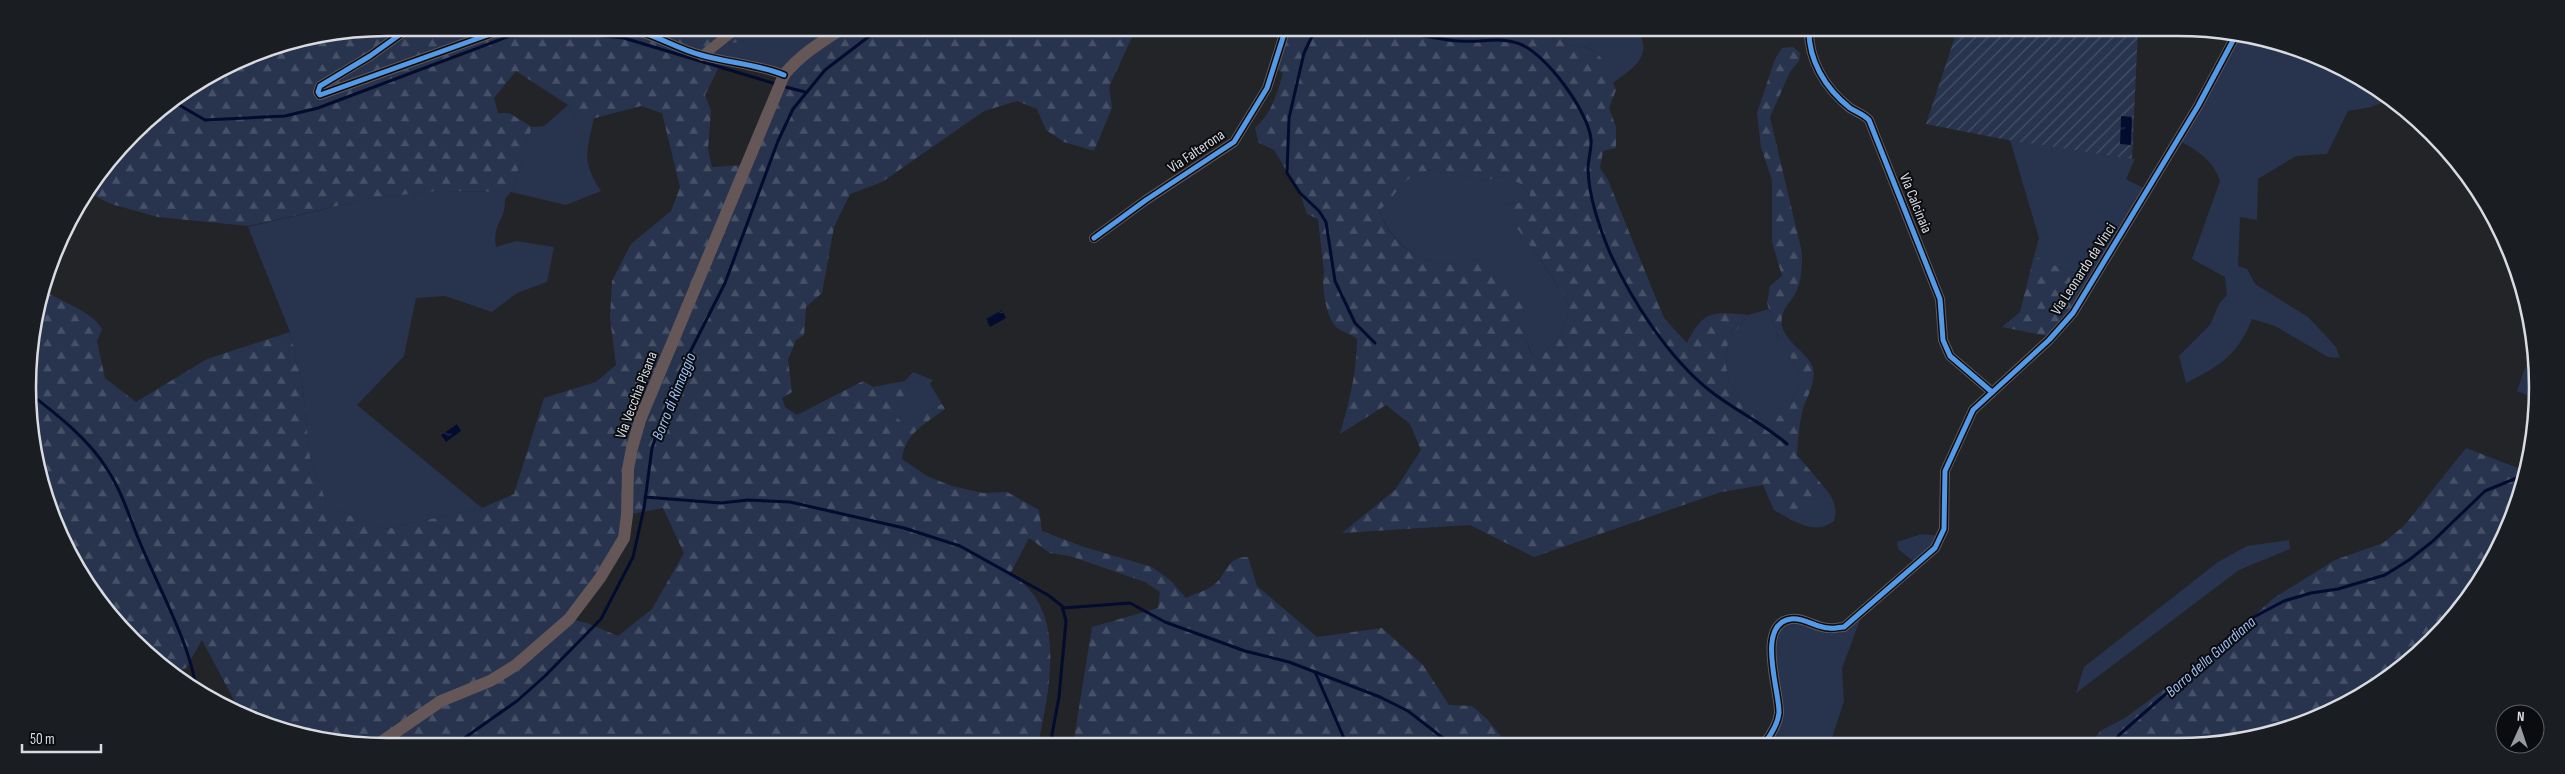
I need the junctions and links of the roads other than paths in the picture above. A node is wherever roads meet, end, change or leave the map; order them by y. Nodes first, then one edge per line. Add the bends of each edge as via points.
1 (398, 36) edge
2 (485, 36) edge
3 (654, 36) edge
4 (727, 36) edge
5 (830, 36) edge
6 (1283, 36) edge
7 (1809, 36) edge
8 (2233, 41) edge
9 (702, 56) junction
10 (784, 75) junction
11 (1094, 238) dead end
12 (1992, 392) junction
13 (389, 738) edge
14 (1768, 738) edge

1 - 2 street via 320,86 320,95
3 - 9 street
4 - 9 street
5 - 10 main road, Via Vecchia Pisana via 807,51
6 - 11 street, Via Falterona via 1267,88 1234,142
7 - 12 street, Via Calcinaia via 1819,74 1829,90 1869,120 1940,299 1943,340 1950,356
8 - 12 street, Via Leonardo da Vinci via 2198,106 2073,313 2049,340
9 - 10 street via 770,69
10 - 13 main road, Via Vecchia Pisana via 640,420 628,469 624,538 613,558 569,619 535,651 490,681 441,702
12 - 14 street, Via Leonardo da Vinci via 1973,410 1950,456 1943,486 1944,528 1934,548 1844,627 1828,628 1792,618 1778,627 1773,643 1772,670 1779,715

